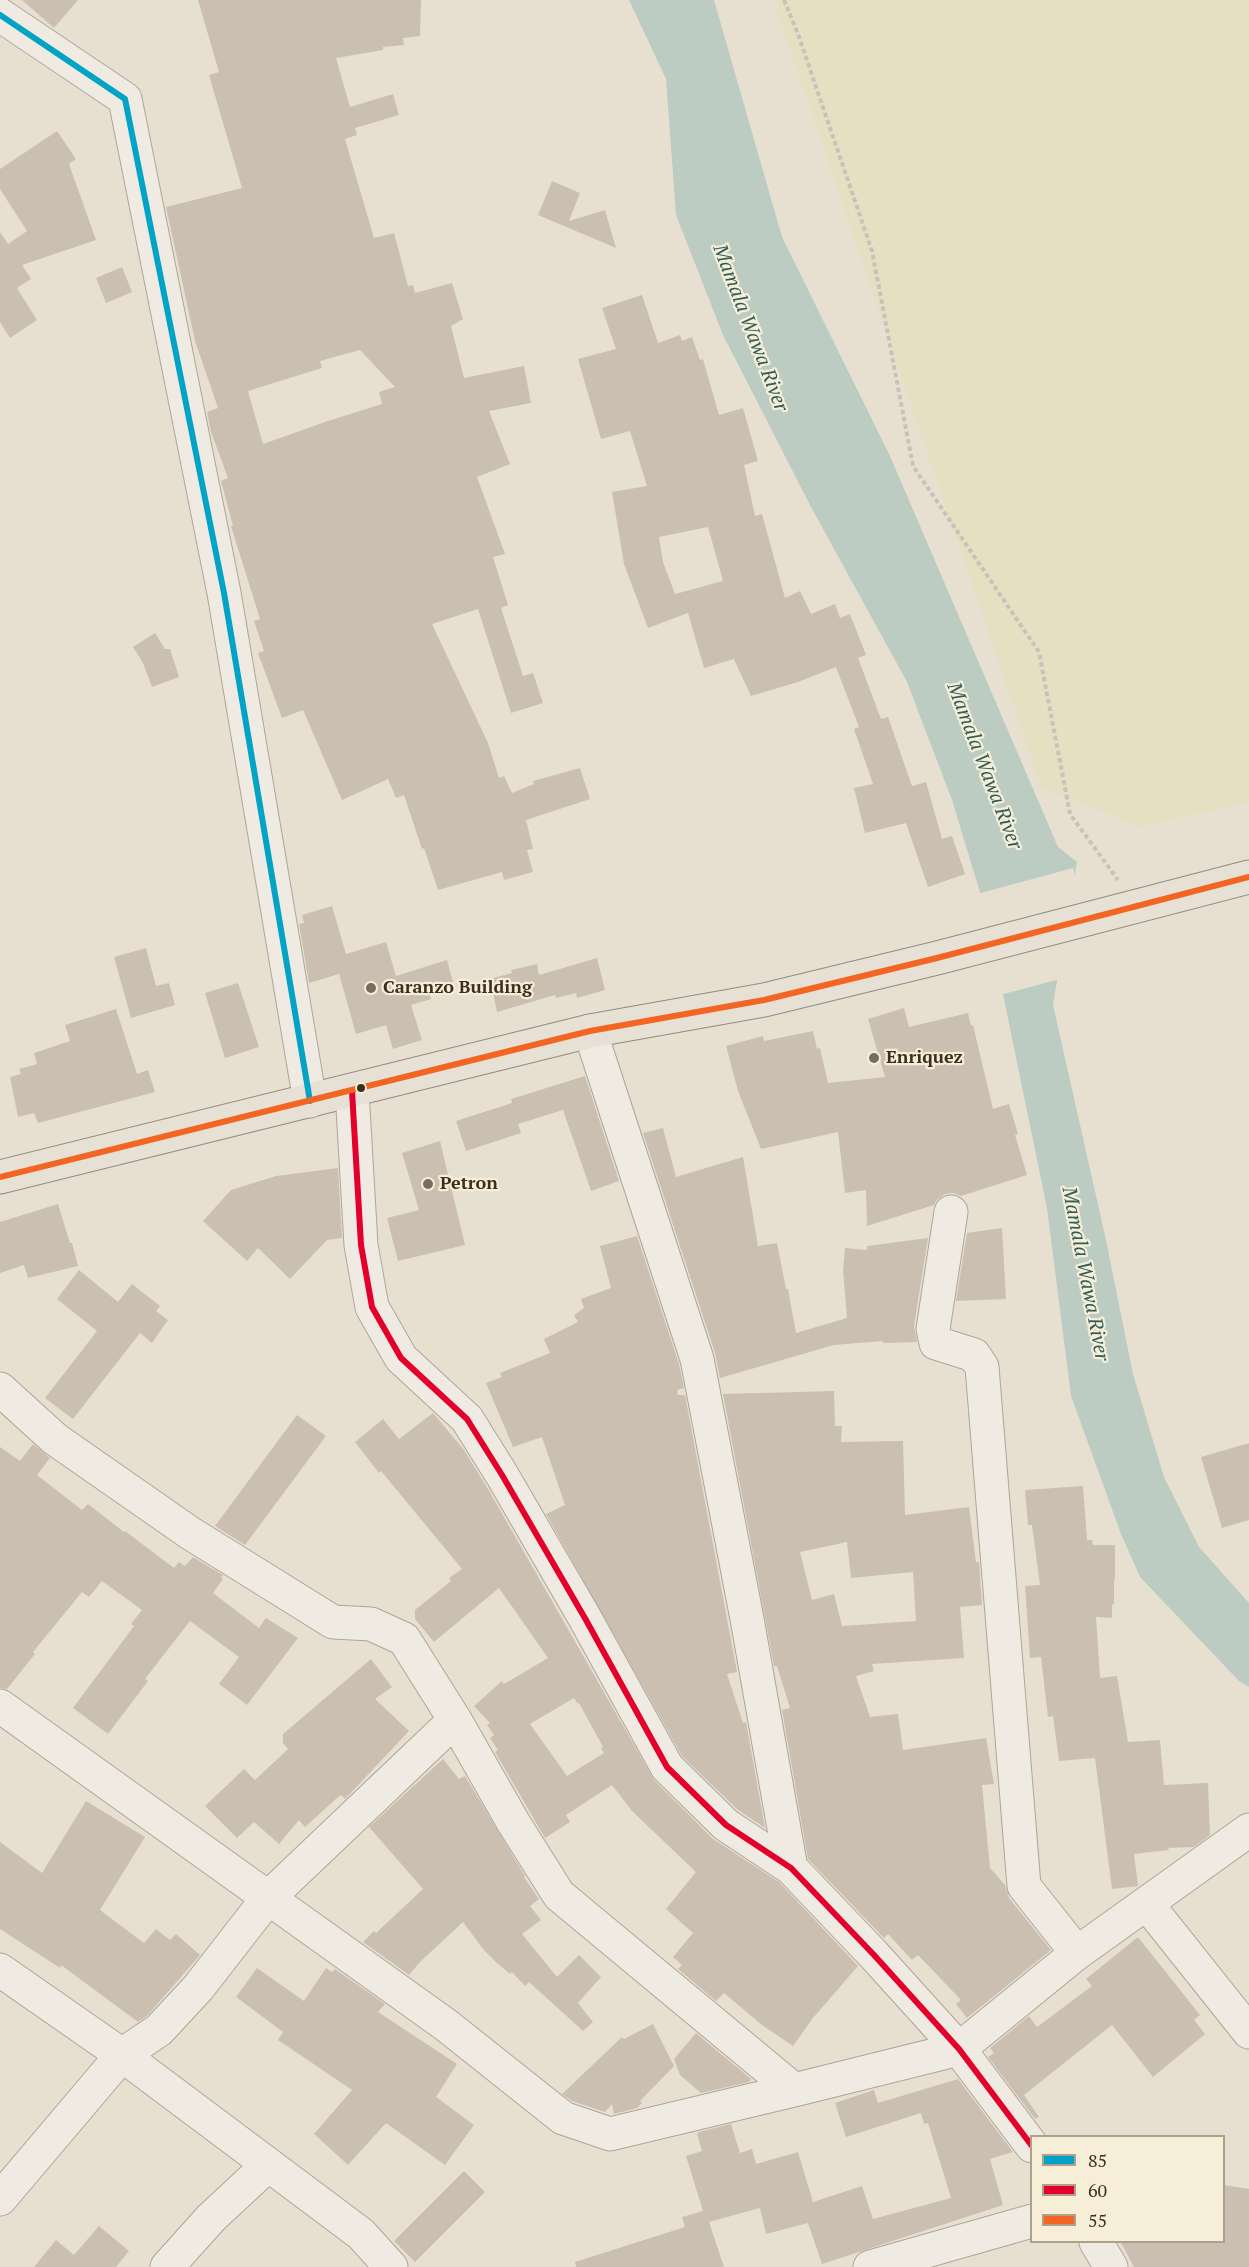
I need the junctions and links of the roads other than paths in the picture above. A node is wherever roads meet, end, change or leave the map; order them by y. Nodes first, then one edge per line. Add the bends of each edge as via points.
1 (0, 15) edge
2 (1249, 877) edge
3 (590, 1031) junction
4 (352, 1091) junction
5 (310, 1101) junction
6 (0, 1177) edge
7 (951, 1212) dead end
8 (0, 1389) edge
9 (0, 1706) edge
10 (455, 1720) junction
11 (1249, 1830) edge
12 (791, 1868) junction
13 (268, 1898) junction
14 (1147, 1904) junction
15 (1077, 1953) junction
16 (0, 1970) edge
17 (1249, 2032) edge
18 (959, 2049) junction
19 (122, 2055) junction
20 (794, 2090) junction
21 (1030, 2143) edge
22 (268, 2165) junction
23 (0, 2199) edge
24 (1030, 2223) edge
25 (1097, 2243) edge
26 (167, 2267) edge
27 (391, 2267) edge
28 (870, 2267) edge
29 (1111, 2267) edge

1 - 5 street via 125,99 224,592
2 - 3 main road via 764,1000
3 - 4 main road
3 - 12 street via 697,1359
4 - 5 main road
4 - 12 street via 361,1245 372,1307 401,1358 467,1419 667,1767 726,1825
5 - 6 main road
7 - 15 street via 933,1329 936,1343 974,1355 982,1367 1024,1886
8 - 10 street via 55,1439 190,1533 333,1622 371,1624 404,1639
9 - 13 street
10 - 13 street
10 - 20 street via 560,1895
11 - 14 street
12 - 18 street
13 - 19 street via 198,1988 159,2030
13 - 20 street via 446,2025 563,2118 610,2134
14 - 15 street
14 - 17 street
15 - 18 street
16 - 19 street
18 - 20 street
18 - 21 street
19 - 22 street
19 - 23 street
22 - 26 street via 211,2218
22 - 27 street via 361,2234
24 - 28 street
25 - 29 street

